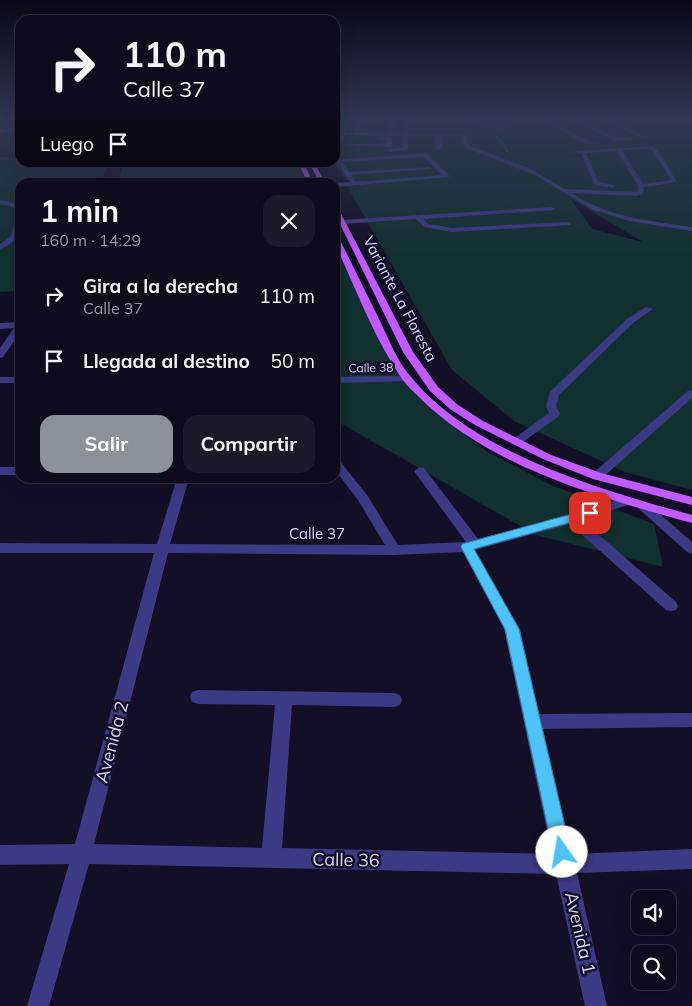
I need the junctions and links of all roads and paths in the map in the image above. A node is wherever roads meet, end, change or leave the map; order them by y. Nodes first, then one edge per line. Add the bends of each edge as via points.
1 (341, 165) edge
2 (405, 165) edge
3 (436, 165) edge
4 (516, 165) edge
5 (589, 165) edge
6 (628, 165) edge
7 (665, 165) edge
8 (314, 167) edge
9 (429, 169) dead end
10 (345, 171) junction
11 (320, 178) edge
12 (354, 183) junction
13 (340, 184) edge
14 (641, 187) junction
15 (564, 191) junction
16 (15, 201) edge
17 (0, 202) edge
18 (15, 206) edge
19 (552, 209) dead end
20 (417, 217) junction
21 (340, 218) edge
22 (342, 222) junction
23 (568, 224) dead end
24 (692, 228) edge
25 (15, 237) edge
26 (0, 247) edge
27 (340, 247) edge
28 (649, 310) dead end
29 (0, 326) edge
30 (15, 326) edge
31 (15, 333) edge
32 (408, 352) junction
33 (391, 354) junction
34 (0, 355) edge
35 (407, 379) junction
36 (0, 380) edge
37 (15, 380) edge
38 (340, 380) edge
39 (692, 393) edge
40 (516, 442) junction
41 (340, 468) edge
42 (0, 471) edge
43 (15, 471) edge
44 (420, 472) dead end
45 (597, 476) junction
46 (182, 483) edge
47 (627, 501) junction
48 (692, 501) edge
49 (642, 505) junction
50 (572, 519) junction
51 (692, 519) edge
52 (471, 546) junction
53 (0, 548) edge
54 (162, 549) junction
55 (692, 549) edge
56 (394, 550) junction
57 (671, 606) dead end
58 (198, 697) dead end
59 (284, 698) junction
60 (394, 700) dead end
61 (692, 720) edge
62 (533, 722) junction
63 (82, 854) junction
64 (0, 855) edge
65 (271, 858) junction
66 (692, 859) edge
67 (564, 864) junction
68 (38, 1006) edge
69 (596, 1006) edge

1 - 10 street
2 - 10 street
3 - 12 street via 447,176
4 - 15 street
5 - 14 street via 598,185
6 - 14 street
7 - 14 street via 675,181
8 - 11 main road
9 - 10 street
10 - 12 street
12 - 13 street
14 - 15 street via 639,194 626,195
15 - 24 street via 610,215
16 - 17 street
17 - 18 street
19 - 20 street
20 - 22 street
20 - 23 street via 426,226 452,230
21 - 22 main road, Variante La Floresta
22 - 32 main road, Variante La Floresta
25 - 26 street
27 - 33 main road, Variante La Floresta
28 - 40 street via 630,321 554,394 551,406 555,414
29 - 30 street
31 - 34 street
32 - 33 main road
32 - 40 main road, Variante La Floresta via 434,390 454,407
33 - 35 main road, Variante La Floresta
35 - 38 street, Calle 38
35 - 47 main road, Variante La Floresta via 440,412 476,436 538,469
36 - 37 street
39 - 45 street
40 - 45 main road, Variante La Floresta
41 - 56 street via 363,498
42 - 43 street
44 - 52 street, Avenida 1
45 - 48 main road, Variante La Floresta
46 - 54 street, Avenida 2
47 - 49 main road, Variante La Floresta
47 - 50 street, Calle 37
49 - 51 main road, Variante La Floresta
49 - 55 street
50 - 52 street, Calle 37
50 - 57 street
52 - 56 street, Calle 37
52 - 62 street, Avenida 1 via 512,629
53 - 54 street, Calle 37
54 - 56 street, Calle 37
54 - 63 street, Avenida 2
58 - 59 street
59 - 60 street
59 - 65 street
61 - 62 street
62 - 67 street, Avenida 1
63 - 64 street, Calle 36
63 - 65 street, Calle 36
63 - 68 street, Avenida 2
65 - 67 street, Calle 36
66 - 67 street, Calle 36
67 - 69 street, Avenida 1

